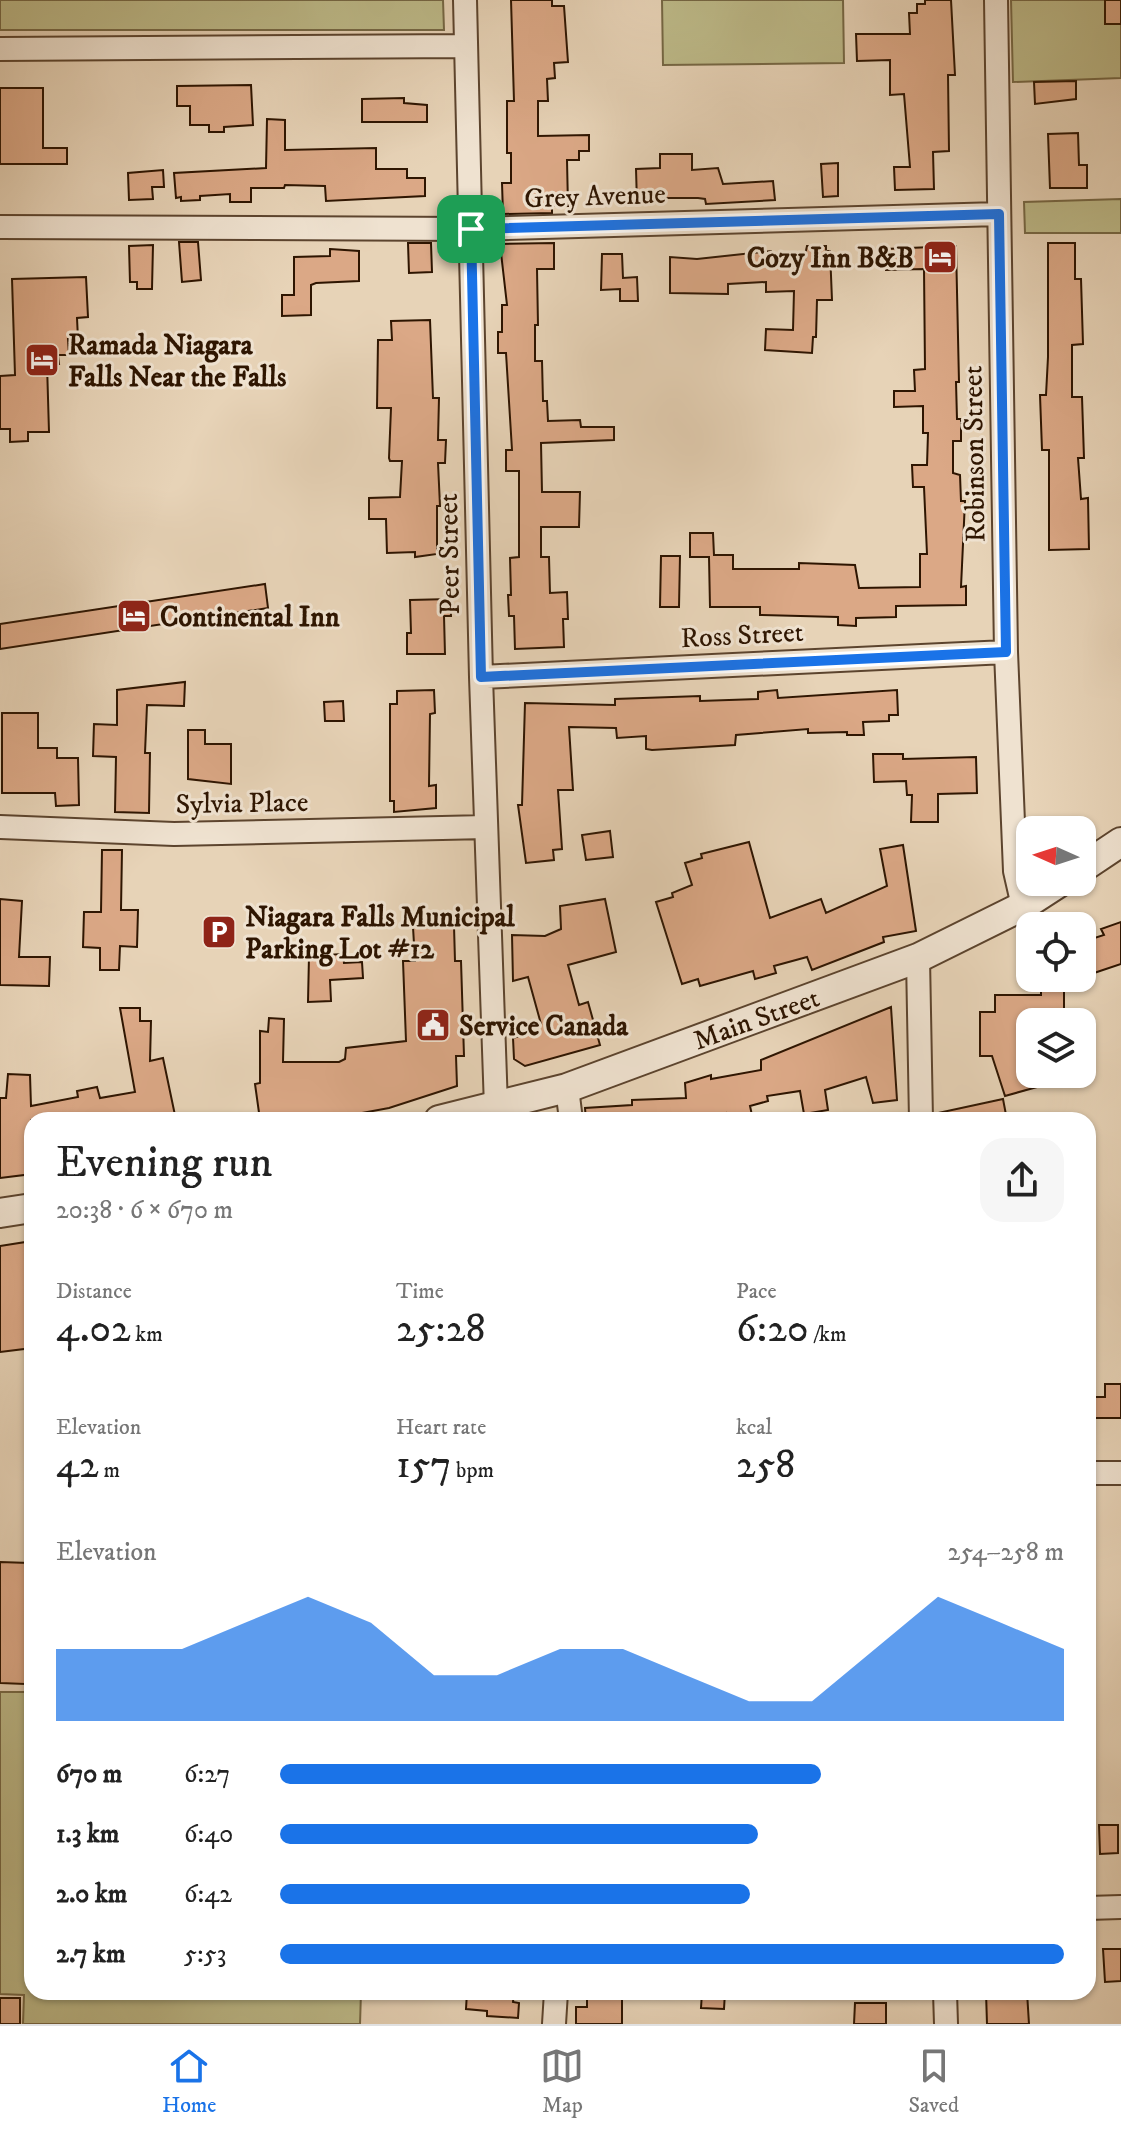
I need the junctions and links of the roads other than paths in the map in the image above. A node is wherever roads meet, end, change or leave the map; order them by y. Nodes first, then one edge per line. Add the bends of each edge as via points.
1 (465, 0) edge
2 (996, 0) edge
3 (466, 46) junction
4 (0, 49) edge
5 (999, 214) junction
6 (0, 227) edge
7 (471, 229) junction
8 (1006, 652) junction
9 (481, 677) junction
10 (0, 827) edge
11 (486, 827) junction
12 (1121, 842) edge
13 (1096, 859) edge
14 (1038, 896) edge
15 (1023, 906) junction
16 (918, 958) junction
17 (567, 1088) junction
18 (496, 1107) junction
19 (474, 1112) edge
20 (570, 1112) edge
21 (921, 1112) edge
22 (24, 1209) edge
23 (0, 1213) edge
24 (1096, 1473) edge
25 (1121, 1473) edge
26 (1121, 1907) edge
27 (1096, 1908) edge
28 (556, 2000) edge
29 (945, 2000) edge
30 (554, 2024) edge
31 (946, 2024) edge

1 - 3 street, Peer Street
2 - 5 street, Robinson Street
3 - 4 street
3 - 7 street, Peer Street
5 - 7 street, Grey Avenue
5 - 8 street, Robinson Street
6 - 7 street, Grey Avenue
7 - 9 street, Peer Street
8 - 9 street, Ross Street
8 - 15 street, Robinson Street via 1015,871
9 - 11 street, Peer Street
10 - 11 street, Sylvia Place via 174,834
11 - 18 street, Peer Street
12 - 13 street
14 - 15 street, Main Street
15 - 16 street, Main Street
16 - 17 street, Main Street
16 - 21 street
17 - 18 street, Main Street
17 - 20 street
18 - 19 street, Main Street
22 - 23 street
24 - 25 street
26 - 27 street
28 - 30 street
29 - 31 street

